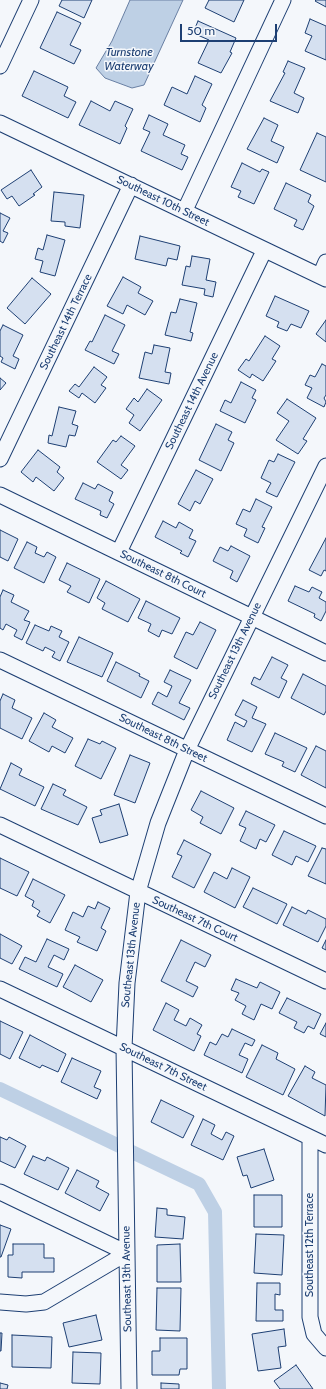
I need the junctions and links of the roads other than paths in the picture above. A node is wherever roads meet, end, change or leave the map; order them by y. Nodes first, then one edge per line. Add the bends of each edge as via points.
1 (31, 0) edge
2 (283, 0) edge
3 (0, 66) edge
4 (0, 122) edge
5 (131, 185) junction
6 (185, 210) junction
7 (264, 250) junction
8 (324, 272) edge
9 (0, 459) edge
10 (326, 466) edge
11 (0, 495) edge
12 (119, 552) junction
13 (252, 617) junction
14 (326, 653) edge
15 (0, 660) edge
16 (187, 750) junction
17 (326, 816) edge
18 (0, 825) edge
19 (138, 892) junction
20 (326, 981) edge
21 (0, 988) edge
22 (124, 1048) junction
23 (310, 1138) junction
24 (326, 1146) edge
25 (0, 1192) edge
26 (127, 1252) junction
27 (0, 1302) edge
28 (326, 1348) edge
29 (128, 1389) edge

1 - 3 street
2 - 6 street
4 - 5 street, Southeast 10th Street
5 - 6 street, Southeast 10th Street
5 - 9 street, Southeast 14th Terrace
6 - 7 street, Southeast 10th Street
7 - 8 street, Southeast 10th Street
7 - 12 street, Southeast 14th Avenue
10 - 13 street, Southeast 13th Avenue
11 - 12 street, Southeast 8th Court
12 - 13 street, Southeast 8th Court
13 - 14 street, Southeast 8th Court
13 - 16 street, Southeast 13th Avenue
15 - 16 street, Southeast 8th Street
16 - 17 street, Southeast 8th Street
16 - 19 street, Southeast 13th Avenue via 158,823
18 - 19 street, Southeast 7th Court
19 - 20 street, Southeast 7th Court
19 - 22 street, Southeast 13th Avenue via 127,983
21 - 22 street, Southeast 7th Street
22 - 23 street, Southeast 7th Street
22 - 26 street, Southeast 13th Avenue
23 - 24 street, Southeast 7th Street
23 - 28 street, Southeast 12th Terrace via 310,1317 314,1334
25 - 26 street
26 - 27 street via 44,1302
26 - 29 street, Southeast 13th Avenue

